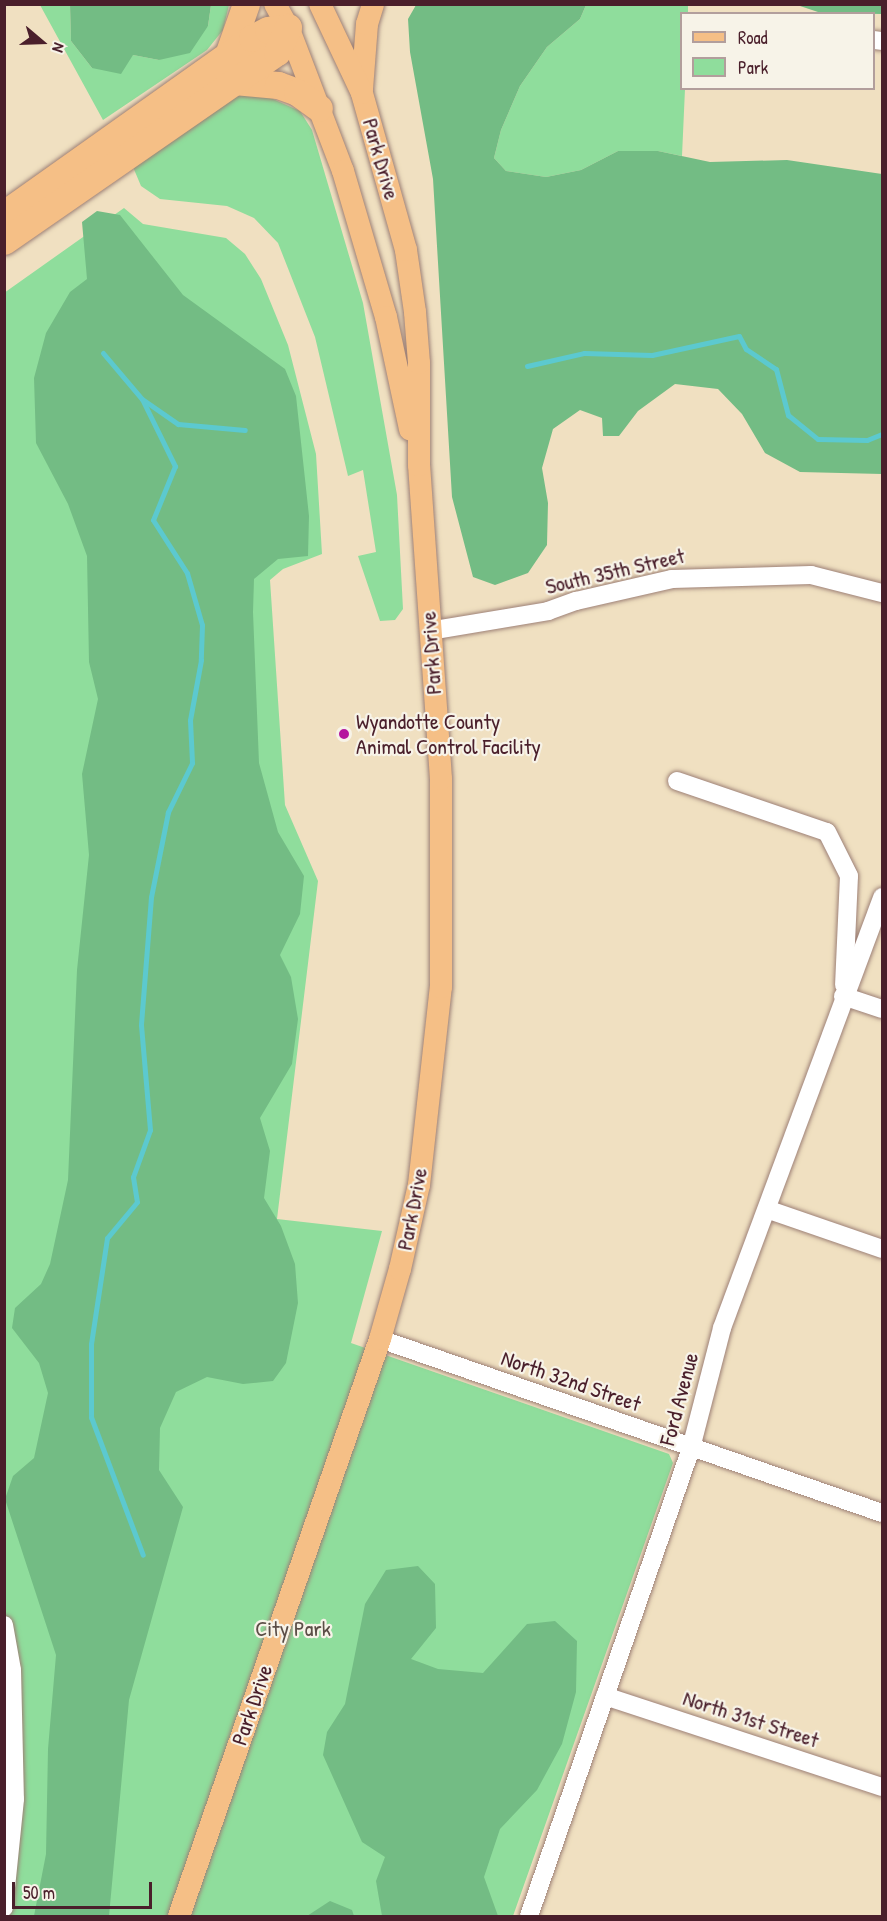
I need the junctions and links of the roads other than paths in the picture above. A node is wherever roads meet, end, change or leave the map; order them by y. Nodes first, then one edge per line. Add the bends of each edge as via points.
1 (246, 4) edge
2 (373, 4) edge
3 (320, 5) edge
4 (281, 16) edge
5 (228, 55) junction
6 (234, 81) junction
7 (196, 92) junction
8 (362, 93) junction
9 (320, 108) junction
10 (43, 199) junction
11 (4, 214) edge
12 (4, 240) edge
13 (419, 465) junction
14 (882, 593) edge
15 (429, 631) junction
16 (677, 781) dead end
17 (882, 897) edge
18 (843, 996) junction
19 (882, 1010) edge
20 (769, 1210) junction
21 (882, 1250) edge
22 (380, 1339) junction
23 (691, 1448) junction
24 (882, 1514) edge
25 (4, 1625) edge
26 (605, 1696) junction
27 (882, 1787) edge
28 (4, 1907) edge
29 (178, 1917) edge
30 (529, 1917) edge

1 - 5 highway
2 - 8 main road via 367,24
3 - 4 main road
3 - 8 main road, Park Drive
4 - 5 highway via 268,30
4 - 6 highway via 277,51
4 - 9 main road, Park Drive
5 - 7 highway
6 - 7 highway
6 - 9 highway via 278,85
7 - 10 highway
8 - 13 main road, Park Drive via 407,261 419,363
9 - 13 main road, Park Drive via 386,317
10 - 11 highway
10 - 12 highway
13 - 15 main road, Park Drive
14 - 15 street, South 35th Street via 811,575 672,579 548,611
15 - 22 main road, Park Drive via 441,779 441,987 419,1185
16 - 18 street via 827,832 849,876
17 - 18 street, Ford Avenue
18 - 19 street
18 - 20 street, Ford Avenue
20 - 21 street
20 - 23 street, Ford Avenue via 751,1245 722,1328
22 - 23 street, North 32nd Street
22 - 29 main road, Park Drive
23 - 24 street, North 32nd Street
23 - 26 street, Ford Avenue
25 - 28 street via 12,1670 15,1799
26 - 27 street, North 31st Street
26 - 30 street, Ford Avenue

